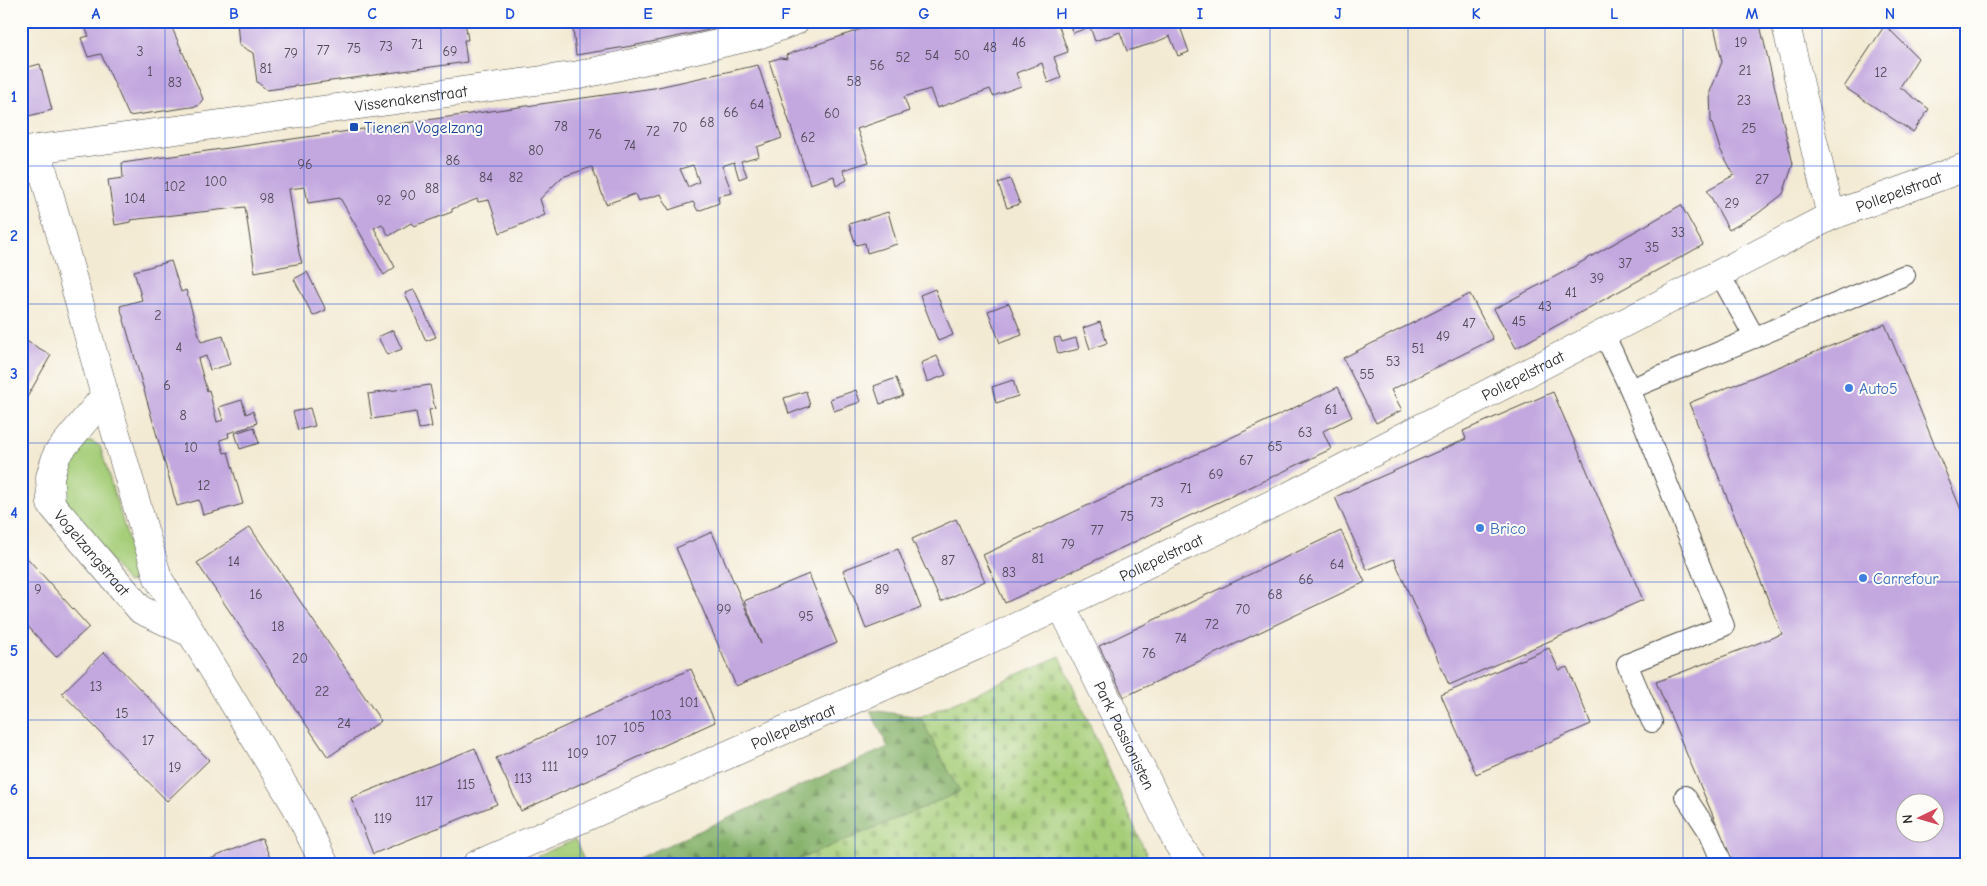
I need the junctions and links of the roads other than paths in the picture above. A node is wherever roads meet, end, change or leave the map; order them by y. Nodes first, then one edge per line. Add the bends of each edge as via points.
1 (795, 21) edge
2 (1785, 21) edge
3 (29, 151) edge
4 (1966, 167) edge
5 (1831, 216) junction
6 (1719, 273) junction
7 (1905, 275) dead end
8 (1604, 334) junction
9 (1755, 338) junction
10 (1630, 389) junction
11 (105, 396) junction
12 (1060, 605) junction
13 (191, 633) junction
14 (1652, 722) dead end
15 (1685, 796) dead end
16 (325, 865) edge
17 (476, 865) edge
18 (1192, 865) edge
19 (1723, 865) edge

1 - 3 street, Vissenakenstraat via 758,35 579,75
2 - 5 street
3 - 11 street
4 - 5 street, Pollepelstraat
5 - 6 street, Pollepelstraat
6 - 8 street, Pollepelstraat
6 - 9 lane
7 - 9 lane
8 - 10 lane
8 - 12 street, Pollepelstraat via 1289,496
9 - 10 lane
10 - 14 lane via 1724,626 1627,664
11 - 13 street via 158,578
11 - 13 street, Vogelzangstraat via 56,454 50,477 52,504 140,610
12 - 17 street, Pollepelstraat via 976,646
12 - 18 street, Park Passionisten via 1177,842
13 - 16 street via 296,806
15 - 19 lane via 1709,832

